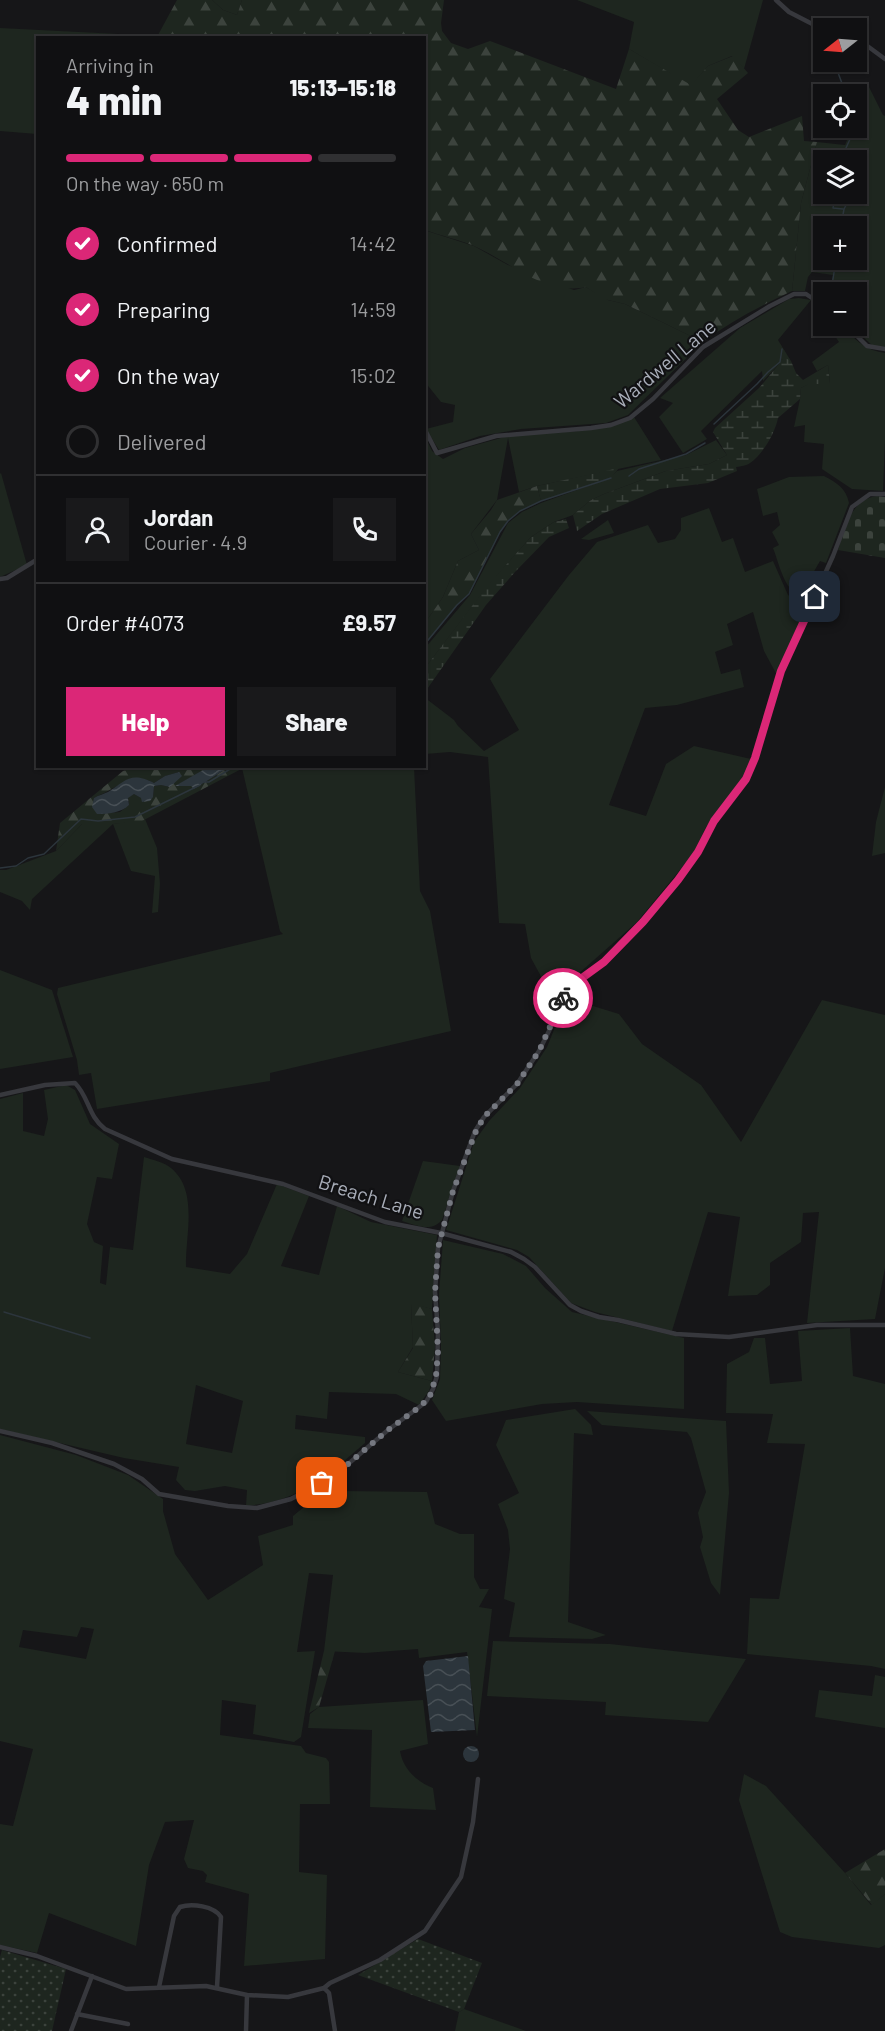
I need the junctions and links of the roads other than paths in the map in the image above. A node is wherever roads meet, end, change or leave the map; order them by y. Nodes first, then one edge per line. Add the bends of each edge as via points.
1 (776, 0) edge
2 (813, 24) edge
3 (867, 46) edge
4 (885, 59) edge
5 (813, 299) edge
6 (857, 336) edge
7 (885, 349) edge
8 (426, 432) edge
9 (885, 494) edge
10 (36, 560) edge
11 (0, 579) edge
12 (0, 1095) edge
13 (441, 1233) junction
14 (885, 1325) edge
15 (0, 1431) edge
16 (478, 1779) dead end
17 (0, 1947) edge
18 (92, 1976) junction
19 (159, 1987) junction
20 (216, 1987) junction
21 (324, 1988) junction
22 (247, 1995) junction
23 (77, 2014) junction
24 (128, 2024) dead end
25 (71, 2031) edge
26 (246, 2031) edge
27 (335, 2031) edge

1 - 2 street
3 - 4 street
5 - 8 street, Wardwell Lane via 794,294 703,347 630,418 611,425 496,436 437,453
6 - 7 street via 867,346
9 - 13 street via 870,494 852,507 781,671 746,779 714,821 678,880 643,922 564,995 539,1051 517,1084 484,1117 476,1131
10 - 11 street
12 - 13 street, Breach Lane via 75,1083 94,1119 105,1129 172,1159 283,1184 376,1219
13 - 14 street, Breach Lane via 524,1258 561,1298 581,1311 676,1334 729,1337 822,1324
13 - 15 street via 435,1292 436,1376 430,1396 334,1476 291,1499 250,1508 159,1494 142,1479 114,1464
16 - 21 street via 461,1877 425,1931 380,1960
17 - 18 street
18 - 19 street via 126,1989
18 - 23 street
19 - 20 street
19 - 20 street via 174,1917 180,1907 188,1905 214,1910 221,1917
20 - 22 street
21 - 22 street via 288,1997
21 - 27 street via 329,1993
22 - 26 street
23 - 24 street
23 - 25 street

